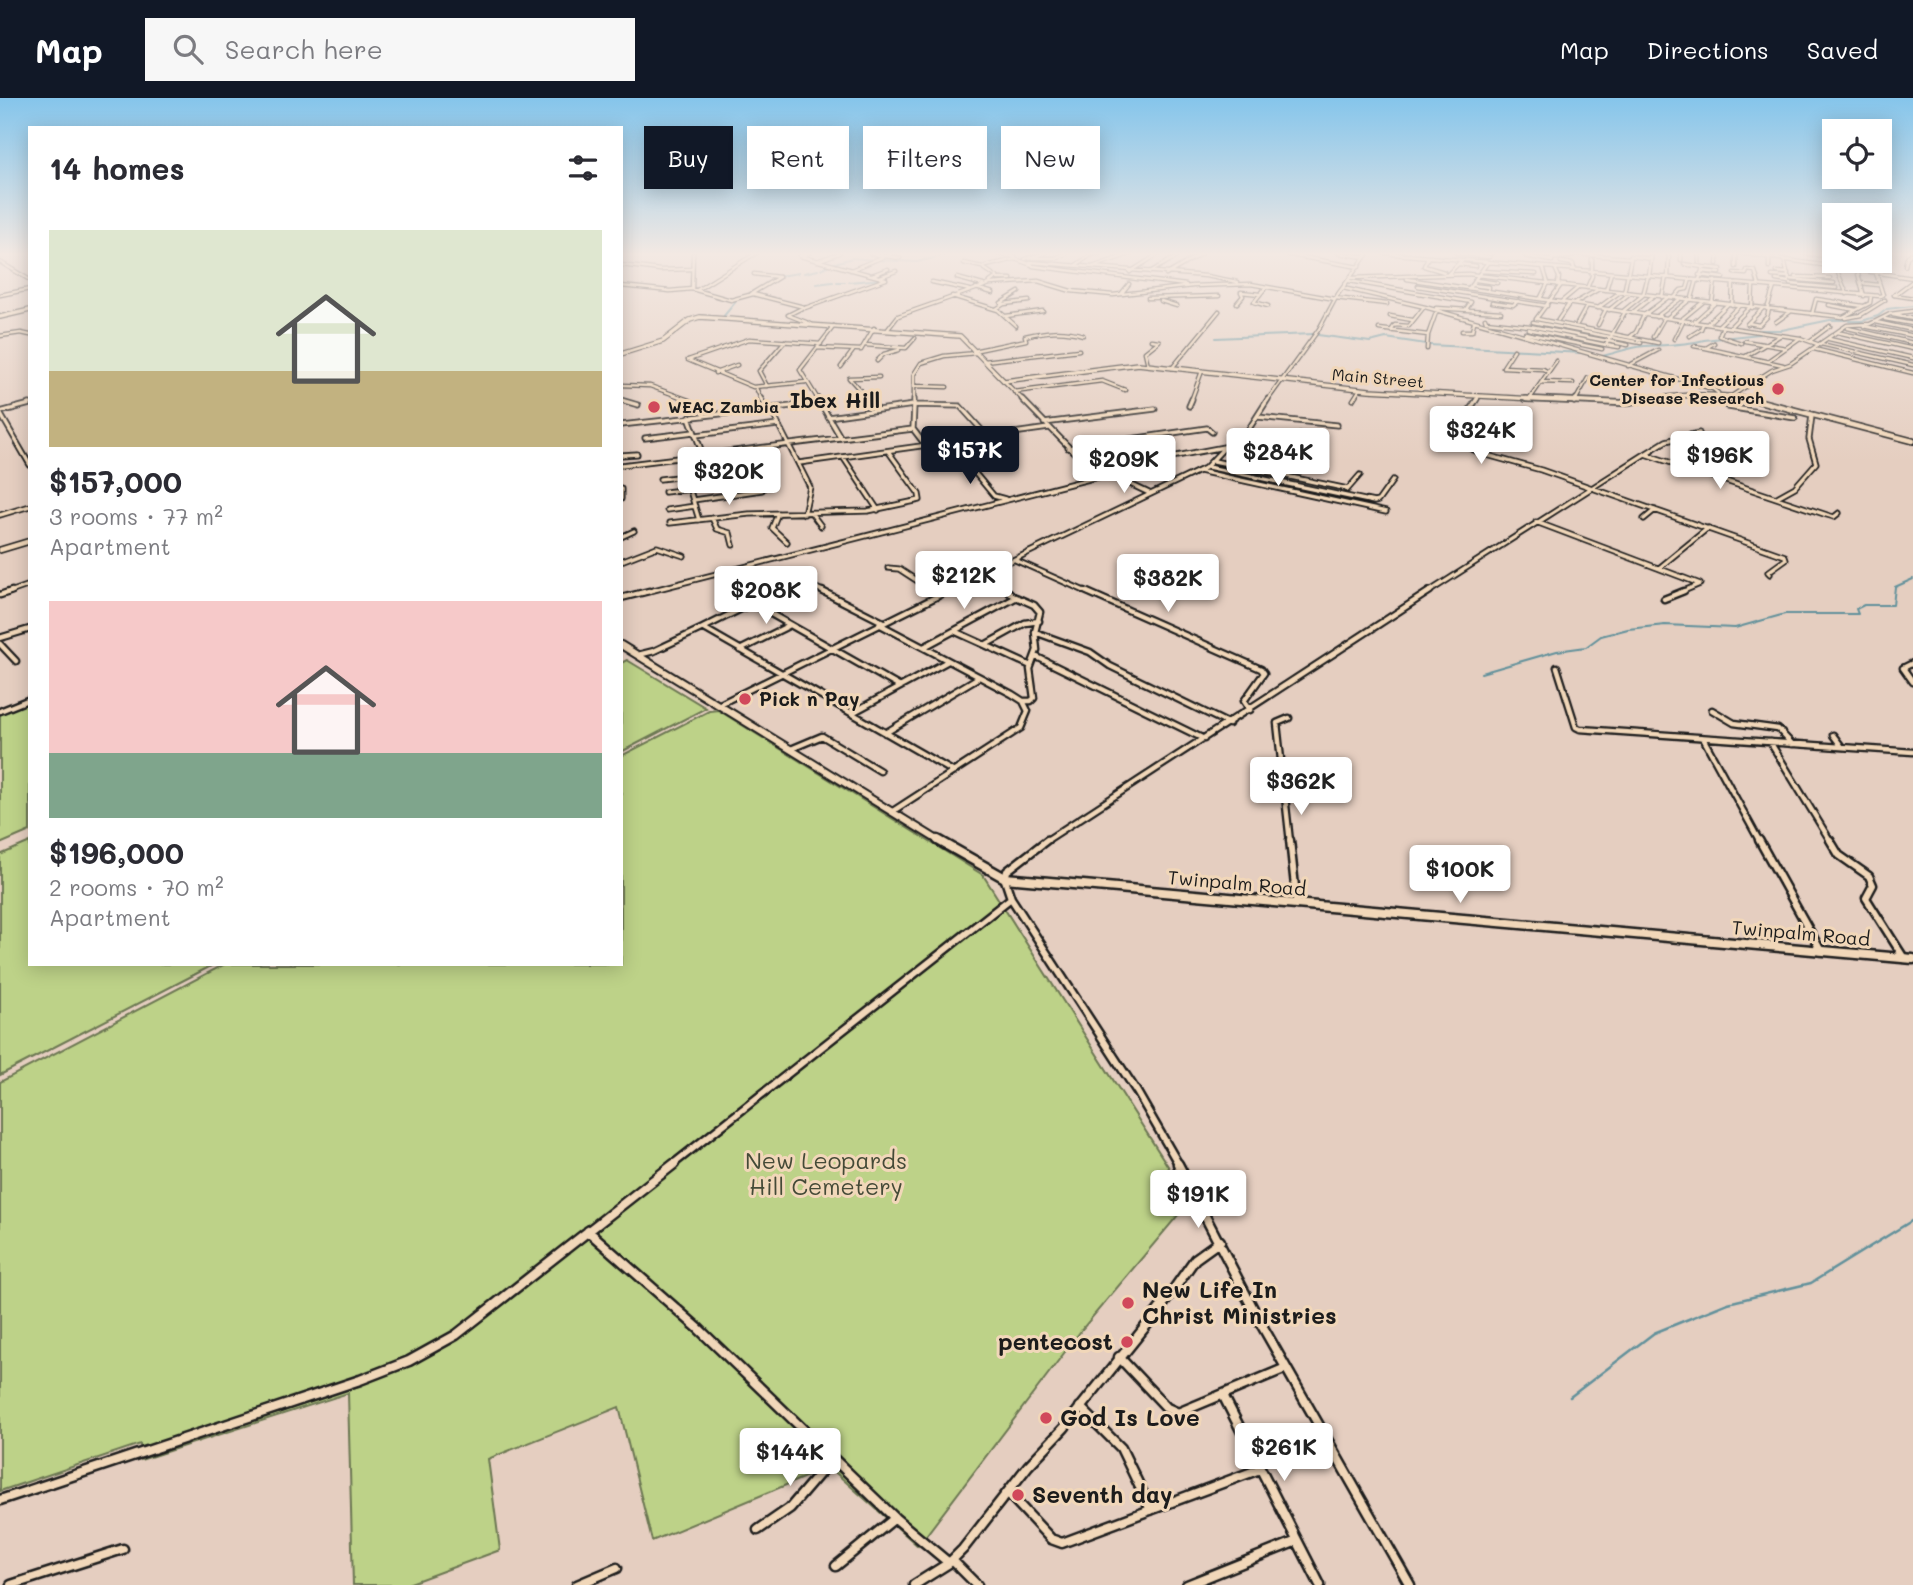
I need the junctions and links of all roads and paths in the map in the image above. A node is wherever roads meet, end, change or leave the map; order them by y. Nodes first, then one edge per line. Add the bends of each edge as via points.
1 (688, 322) edge
2 (784, 322) edge
3 (807, 322) edge
4 (893, 322) edge
5 (1012, 322) edge
6 (1210, 322) edge
7 (1323, 322) edge
8 (1411, 322) edge
9 (1433, 322) edge
10 (1474, 322) edge
11 (1478, 322) edge
12 (1495, 322) edge
13 (1533, 322) edge
14 (1579, 322) edge
15 (1618, 322) edge
16 (1641, 322) edge
17 (1663, 322) edge
18 (1681, 322) edge
19 (1695, 322) edge
20 (1722, 322) edge
21 (1735, 322) edge
22 (1762, 322) edge
23 (1848, 322) edge
24 (1874, 322) edge
25 (1878, 322) edge
26 (1748, 323) joint
27 (811, 324) junction
28 (1705, 324) junction
29 (1861, 325) junction
30 (834, 326) junction
31 (1016, 326) dead end
32 (1718, 326) junction
33 (1723, 326) junction
34 (1830, 326) dead end
35 (1846, 326) junction
36 (1730, 327) junction
37 (874, 328) junction
38 (1529, 328) junction
39 (888, 329) junction
40 (1379, 329) dead end
41 (1741, 329) junction
42 (1391, 331) junction
43 (1462, 331) dead end
44 (1913, 331) edge
45 (1837, 332) junction
46 (1574, 333) junction
47 (28, 335) edge
48 (1083, 335) dead end
49 (1428, 335) junction
50 (1781, 335) junction
51 (0, 336) edge
52 (1690, 336) dead end
53 (662, 337) dead end
54 (1630, 337) junction
55 (1653, 337) dead end
56 (1913, 337) edge
57 (915, 338) dead end
58 (1800, 338) junction
59 (1830, 338) junction
60 (1674, 339) dead end
61 (1151, 340) dead end
62 (1745, 340) junction
63 (1811, 340) junction
64 (785, 341) junction
65 (1608, 341) junction
66 (1641, 343) dead end
67 (1658, 343) dead end
68 (1714, 343) dead end
69 (1913, 343) edge
70 (821, 344) junction
71 (1765, 344) junction
72 (1820, 344) junction
73 (865, 345) junction
74 (1628, 345) dead end
75 (1694, 346) dead end
76 (901, 347) junction
77 (1619, 347) dead end
78 (817, 348) junction
79 (1077, 348) dead end
80 (1564, 348) junction
81 (1706, 348) junction
82 (1786, 348) junction
83 (1427, 349) dead end
84 (1658, 349) dead end
85 (1814, 349) junction
86 (1913, 349) edge
87 (1514, 350) dead end
88 (623, 351) edge
89 (623, 351) edge
90 (853, 351) junction
91 (975, 352) junction
92 (1725, 352) junction
93 (1746, 356) junction
94 (1913, 357) edge
95 (1769, 360) junction
96 (877, 361) dead end
97 (984, 361) junction
98 (1556, 361) dead end
99 (737, 365) dead end
100 (1148, 365) junction
101 (1783, 365) junction
102 (1913, 365) edge
103 (1628, 366) junction
104 (841, 367) dead end
105 (1172, 368) junction
106 (1202, 371) junction
107 (1548, 372) junction
108 (715, 373) junction
109 (1913, 373) edge
110 (879, 377) dead end
111 (1588, 377) dead end
112 (1282, 380) junction
113 (1003, 381) junction
114 (806, 382) junction
115 (1542, 382) junction
116 (1573, 383) dead end
117 (623, 386) edge
118 (767, 386) junction
119 (915, 386) junction
120 (947, 387) dead end
121 (756, 388) junction
122 (1360, 389) junction
123 (1125, 390) dead end
124 (1014, 392) junction
125 (1718, 393) junction
126 (1733, 395) junction
127 (1478, 397) junction
128 (1743, 397) junction
129 (689, 400) dead end
130 (1353, 400) dead end
131 (1529, 400) junction
132 (623, 401) edge
133 (1574, 402) junction
134 (819, 403) junction
135 (28, 405) edge
136 (638, 405) dead end
137 (914, 405) junction
138 (1189, 406) dead end
139 (768, 409) junction
140 (877, 409) junction
141 (1155, 410) dead end
142 (0, 412) edge
143 (1812, 415) junction
144 (689, 417) junction
145 (828, 417) junction
146 (1258, 417) junction
147 (1795, 418) dead end
148 (1044, 424) junction
149 (623, 425) edge
150 (778, 425) junction
151 (1337, 425) dead end
152 (1049, 428) junction
153 (914, 429) junction
154 (1212, 432) dead end
155 (1699, 433) dead end
156 (695, 434) junction
157 (1310, 436) dead end
158 (988, 437) junction
159 (645, 438) dead end
160 (841, 438) junction
161 (1242, 439) junction
162 (1913, 441) edge
163 (950, 443) junction
164 (789, 444) junction
165 (1295, 444) junction
166 (926, 446) junction
167 (1311, 446) junction
168 (1224, 447) junction
169 (1318, 447) dead end
170 (1068, 449) junction
171 (888, 451) junction
172 (1209, 452) junction
173 (638, 454) dead end
174 (1217, 454) junction
175 (1645, 454) junction
176 (623, 455) edge
177 (703, 455) junction
178 (843, 457) junction
179 (1288, 457) dead end
180 (680, 458) junction
181 (1315, 460) dead end
182 (28, 461) edge
183 (1214, 461) junction
184 (799, 463) junction
185 (623, 465) edge
186 (1208, 467) junction
187 (1199, 471) junction
188 (756, 473) dead end
189 (1107, 473) junction
190 (1360, 475) dead end
191 (685, 476) junction
192 (660, 479) dead end
193 (1393, 480) dead end
194 (687, 481) junction
195 (1590, 488) junction
196 (690, 489) junction
197 (1348, 489) junction
198 (762, 490) dead end
199 (665, 492) dead end
200 (1150, 493) junction
201 (1343, 495) junction
202 (1777, 497) junction
203 (693, 499) junction
204 (1009, 499) junction
205 (695, 506) junction
206 (28, 507) edge
207 (667, 510) dead end
208 (878, 510) junction
209 (1655, 510) junction
210 (1386, 512) dead end
211 (778, 513) junction
212 (1839, 513) dead end
213 (804, 514) junction
214 (812, 514) junction
215 (0, 515) edge
216 (712, 518) junction
217 (1644, 519) dead end
218 (699, 520) junction
219 (1536, 522) junction
220 (670, 523) dead end
221 (821, 526) dead end
222 (1708, 528) junction
223 (634, 531) dead end
224 (623, 536) edge
225 (28, 542) edge
226 (787, 542) dead end
227 (733, 545) dead end
228 (0, 550) edge
229 (684, 556) dead end
230 (623, 560) edge
231 (1015, 560) junction
232 (888, 568) dead end
233 (1659, 568) junction
234 (1770, 574) dead end
235 (979, 575) junction
236 (811, 585) dead end
237 (28, 586) edge
238 (939, 594) junction
239 (0, 595) edge
240 (623, 596) edge
241 (1016, 597) junction
242 (1664, 600) dead end
243 (1039, 621) junction
244 (881, 623) junction
245 (788, 626) junction
246 (703, 628) junction
247 (28, 630) edge
248 (954, 631) junction
249 (1035, 632) junction
250 (0, 640) edge
251 (985, 645) junction
252 (623, 646) edge
253 (828, 648) junction
254 (924, 648) junction
255 (740, 650) junction
256 (638, 655) junction
257 (1035, 656) junction
258 (16, 661) dead end
259 (948, 661) junction
260 (1913, 663) edge
261 (1031, 666) junction
262 (1557, 667) dead end
263 (780, 673) junction
264 (979, 677) junction
265 (1913, 682) edge
266 (900, 687) junction
267 (28, 700) edge
268 (1023, 701) junction
269 (720, 704) junction
270 (1250, 710) junction
271 (1712, 710) dead end
272 (0, 711) edge
273 (852, 713) junction
274 (1289, 718) dead end
275 (1228, 724) junction
276 (885, 733) junction
277 (1833, 735) dead end
278 (1703, 738) junction
279 (1204, 739) junction
280 (1770, 743) junction
281 (1792, 744) junction
282 (1842, 747) junction
283 (791, 749) junction
284 (1913, 752) edge
285 (880, 771) dead end
286 (954, 772) junction
287 (893, 811) junction
288 (1005, 878) junction
289 (1011, 898) junction
290 (1297, 905) junction
291 (1821, 951) junction
292 (1908, 959) edge
293 (588, 1231) junction
294 (1220, 1241) junction
295 (1119, 1357) junction
296 (1286, 1368) junction
297 (1223, 1395) junction
298 (1080, 1407) junction
299 (832, 1458) junction
300 (1260, 1469) junction
301 (1008, 1493) junction
302 (0, 1500) edge
303 (1152, 1510) junction
304 (895, 1518) junction
305 (758, 1530) dead end
306 (1297, 1541) junction
307 (123, 1549) dead end
308 (950, 1561) junction
309 (836, 1566) dead end
310 (617, 1568) dead end
311 (11, 1585) edge
312 (578, 1585) edge
313 (914, 1585) edge
314 (976, 1585) edge
315 (1187, 1585) edge
316 (1320, 1585) edge
317 (1410, 1585) edge

1 - 88 main road via 667,339
2 - 27 main road
3 - 27 street
4 - 39 street
5 - 31 street
6 - 105 street
7 - 112 street
8 - 42 street via 1395,325
9 - 49 street
10 - 43 street via 1472,331
11 - 38 street
12 - 38 street
13 - 38 street
14 - 46 street
15 - 65 street
16 - 54 street
17 - 55 street
18 - 60 street
19 - 28 street
20 - 32 street
21 - 36 street
22 - 26 street
23 - 35 street
24 - 29 street
25 - 44 street
26 - 41 street
27 - 30 main road
28 - 32 street
28 - 52 street
29 - 35 street
29 - 56 street
30 - 37 main road
30 - 70 street
32 - 33 street
33 - 36 street
33 - 62 street via 1719,336
34 - 63 street
35 - 45 street
35 - 69 street
36 - 41 street
37 - 39 main road
37 - 73 street
38 - 46 street
38 - 46 street
38 - 46 street
38 - 80 street
39 - 91 main road via 956,334
40 - 42 street
41 - 50 street
42 - 49 street
45 - 59 street
45 - 86 street
46 - 65 street
46 - 65 street
46 - 65 street
46 - 80 street
47 - 51 street
48 - 91 street via 1070,331 1029,335 1026,340
49 - 83 street
50 - 58 street
50 - 71 street
53 - 89 street
54 - 65 street
54 - 67 street
57 - 76 street via 909,347
58 - 63 street
58 - 82 street
59 - 72 street
59 - 94 street
61 - 100 street via 1159,341 1145,352
62 - 71 street
62 - 92 street
63 - 72 street
64 - 70 street
64 - 108 street via 749,339 688,360
64 - 118 street via 759,371
65 - 66 street
65 - 74 street
65 - 77 street
68 - 81 street
70 - 78 street
71 - 82 street
71 - 93 street
72 - 85 street
72 - 102 street
73 - 76 street
73 - 90 street
75 - 81 street
76 - 96 street
78 - 90 street
78 - 114 street via 800,370
79 - 97 street
80 - 103 street
81 - 92 street
82 - 95 street
84 - 103 street
85 - 101 street
85 - 109 street
87 - 107 street via 1503,367
90 - 104 street
91 - 97 main road
91 - 119 street via 922,361 916,368
92 - 93 street
93 - 95 street
95 - 101 street
97 - 113 main road
98 - 107 street
99 - 108 street
100 - 105 main road, Main Street
100 - 113 main road, Main Street
101 - 126 street
103 - 125 street
105 - 106 main road, Main Street
106 - 112 main road, Main Street
106 - 138 street
107 - 115 street
108 - 121 street
110 - 140 street via 849,378
111 - 133 street
112 - 122 main road, Main Street
112 - 146 street
113 - 124 street
114 - 118 street
114 - 134 street
115 - 116 street
115 - 131 street
117 - 129 street via 650,386
118 - 121 street
119 - 120 street
119 - 137 street
121 - 139 street
122 - 127 main road, Main Street
122 - 130 street
123 - 124 street via 1102,381
124 - 148 street
125 - 126 main road, Main Street
125 - 133 main road, Main Street via 1627,403
126 - 128 main road, Main Street
127 - 131 main road, Main Street
127 - 195 street via 1450,439
128 - 143 main road, Main Street
128 - 147 street via 1728,407
131 - 133 main road, Main Street
132 - 136 street
134 - 139 street
134 - 145 street
135 - 142 street
137 - 140 street
137 - 153 street
137 - 158 street via 961,406
139 - 144 street
139 - 150 street
140 - 145 street
141 - 148 street
142 - 182 street
143 - 162 main road, Main Street
143 - 202 street via 1811,453 1816,463 1795,487
144 - 149 street
144 - 156 street
145 - 160 street
146 - 151 street
146 - 161 street
148 - 152 street
150 - 156 street
150 - 164 street
152 - 158 street
152 - 170 street
153 - 160 street
153 - 166 street
154 - 170 street via 1207,428
155 - 175 street via 1666,441
156 - 159 street
156 - 177 street
157 - 165 street via 1300,435
158 - 163 street
160 - 164 street
161 - 165 street
161 - 168 street
163 - 166 street
163 - 204 street via 994,496
164 - 177 street
164 - 184 street
165 - 167 street
165 - 179 street
166 - 171 street
167 - 169 street
167 - 181 street via 1319,452
168 - 172 street
168 - 174 street
170 - 189 street via 1091,471
171 - 178 street
171 - 208 street via 921,498
172 - 174 street
172 - 189 street
173 - 176 street
174 - 183 street
175 - 195 street
175 - 202 street
177 - 180 street
178 - 184 street
178 - 208 street
180 - 185 street
180 - 191 street
183 - 186 street
183 - 197 street
184 - 213 street via 810,487
186 - 187 street
186 - 201 street
187 - 200 street
187 - 210 street
188 - 194 street
189 - 200 street
189 - 204 street
190 - 197 street
191 - 192 street
191 - 194 street
193 - 201 street via 1377,502
194 - 196 street
195 - 209 street
195 - 219 street
196 - 199 street
196 - 203 street
197 - 201 street
198 - 203 street
200 - 231 street
202 - 212 street via 1834,517
203 - 205 street
204 - 240 street
205 - 207 street
205 - 218 street
206 - 215 street
208 - 214 street
209 - 217 street
209 - 222 street
211 - 213 street
211 - 216 street
211 - 226 street via 772,528
213 - 214 street
214 - 221 street
216 - 218 street
216 - 227 street via 717,529 730,533
218 - 220 street
219 - 233 street
219 - 270 street
222 - 233 street
222 - 234 street via 1785,556
223 - 224 street
225 - 228 main road
229 - 230 street via 657,547
231 - 235 street
231 - 270 street via 1261,669 1264,673 1244,701
232 - 238 street via 899,569
233 - 242 street via 1700,584
235 - 238 street
235 - 241 street
236 - 244 street
237 - 239 street
238 - 244 street
241 - 243 street via 1040,609
241 - 248 street
243 - 249 street
243 - 251 street via 1025,623
244 - 253 street
244 - 254 street
245 - 246 street via 751,606
245 - 253 street
245 - 255 street
246 - 255 street
246 - 256 street
247 - 250 street
248 - 251 street
248 - 254 street
249 - 257 street
249 - 275 street via 1090,652
250 - 258 street
251 - 261 street
252 - 256 main road, Twinpalm Road
253 - 263 street
253 - 266 street
254 - 259 street
255 - 263 street
256 - 269 main road, Twinpalm Road
257 - 261 street
257 - 279 street
259 - 264 street
259 - 266 street
260 - 265 street via 1903,668
261 - 268 street via 1034,698
262 - 278 street via 1580,729
263 - 269 street
263 - 273 street
264 - 268 street
264 - 276 street
266 - 273 street
267 - 272 street
268 - 286 street via 1028,711 1021,728
269 - 283 main road, Twinpalm Road
270 - 275 street
271 - 281 street via 1721,720 1778,729
273 - 276 street
274 - 290 street via 1278,723
275 - 279 street
276 - 286 street
277 - 282 street
278 - 280 street
278 - 291 street
279 - 288 street via 1045,841 1012,865
280 - 281 street
280 - 292 street via 1839,855 1869,876 1873,885 1868,901
281 - 282 street
282 - 284 street
283 - 285 street via 822,736
283 - 287 main road, Twinpalm Road
286 - 287 street
287 - 288 main road, Twinpalm Road
288 - 289 street
288 - 290 main road, Twinpalm Road
289 - 293 street
289 - 294 street via 1143,1103
290 - 291 main road, Twinpalm Road
291 - 292 main road, Twinpalm Road
293 - 299 street via 698,1328
293 - 302 street via 456,1335 397,1367
294 - 295 street via 1195,1259
294 - 296 street
295 - 297 street via 1173,1412
295 - 298 street
296 - 297 street
296 - 317 street
297 - 300 street
298 - 301 street
298 - 303 street via 1121,1448
299 - 304 street
299 - 305 street via 780,1519
300 - 303 street
300 - 306 street
301 - 303 street via 1056,1542
301 - 308 street
304 - 308 street
304 - 309 street
306 - 315 street
306 - 316 street
307 - 311 street
308 - 313 street
308 - 314 street
310 - 312 street

